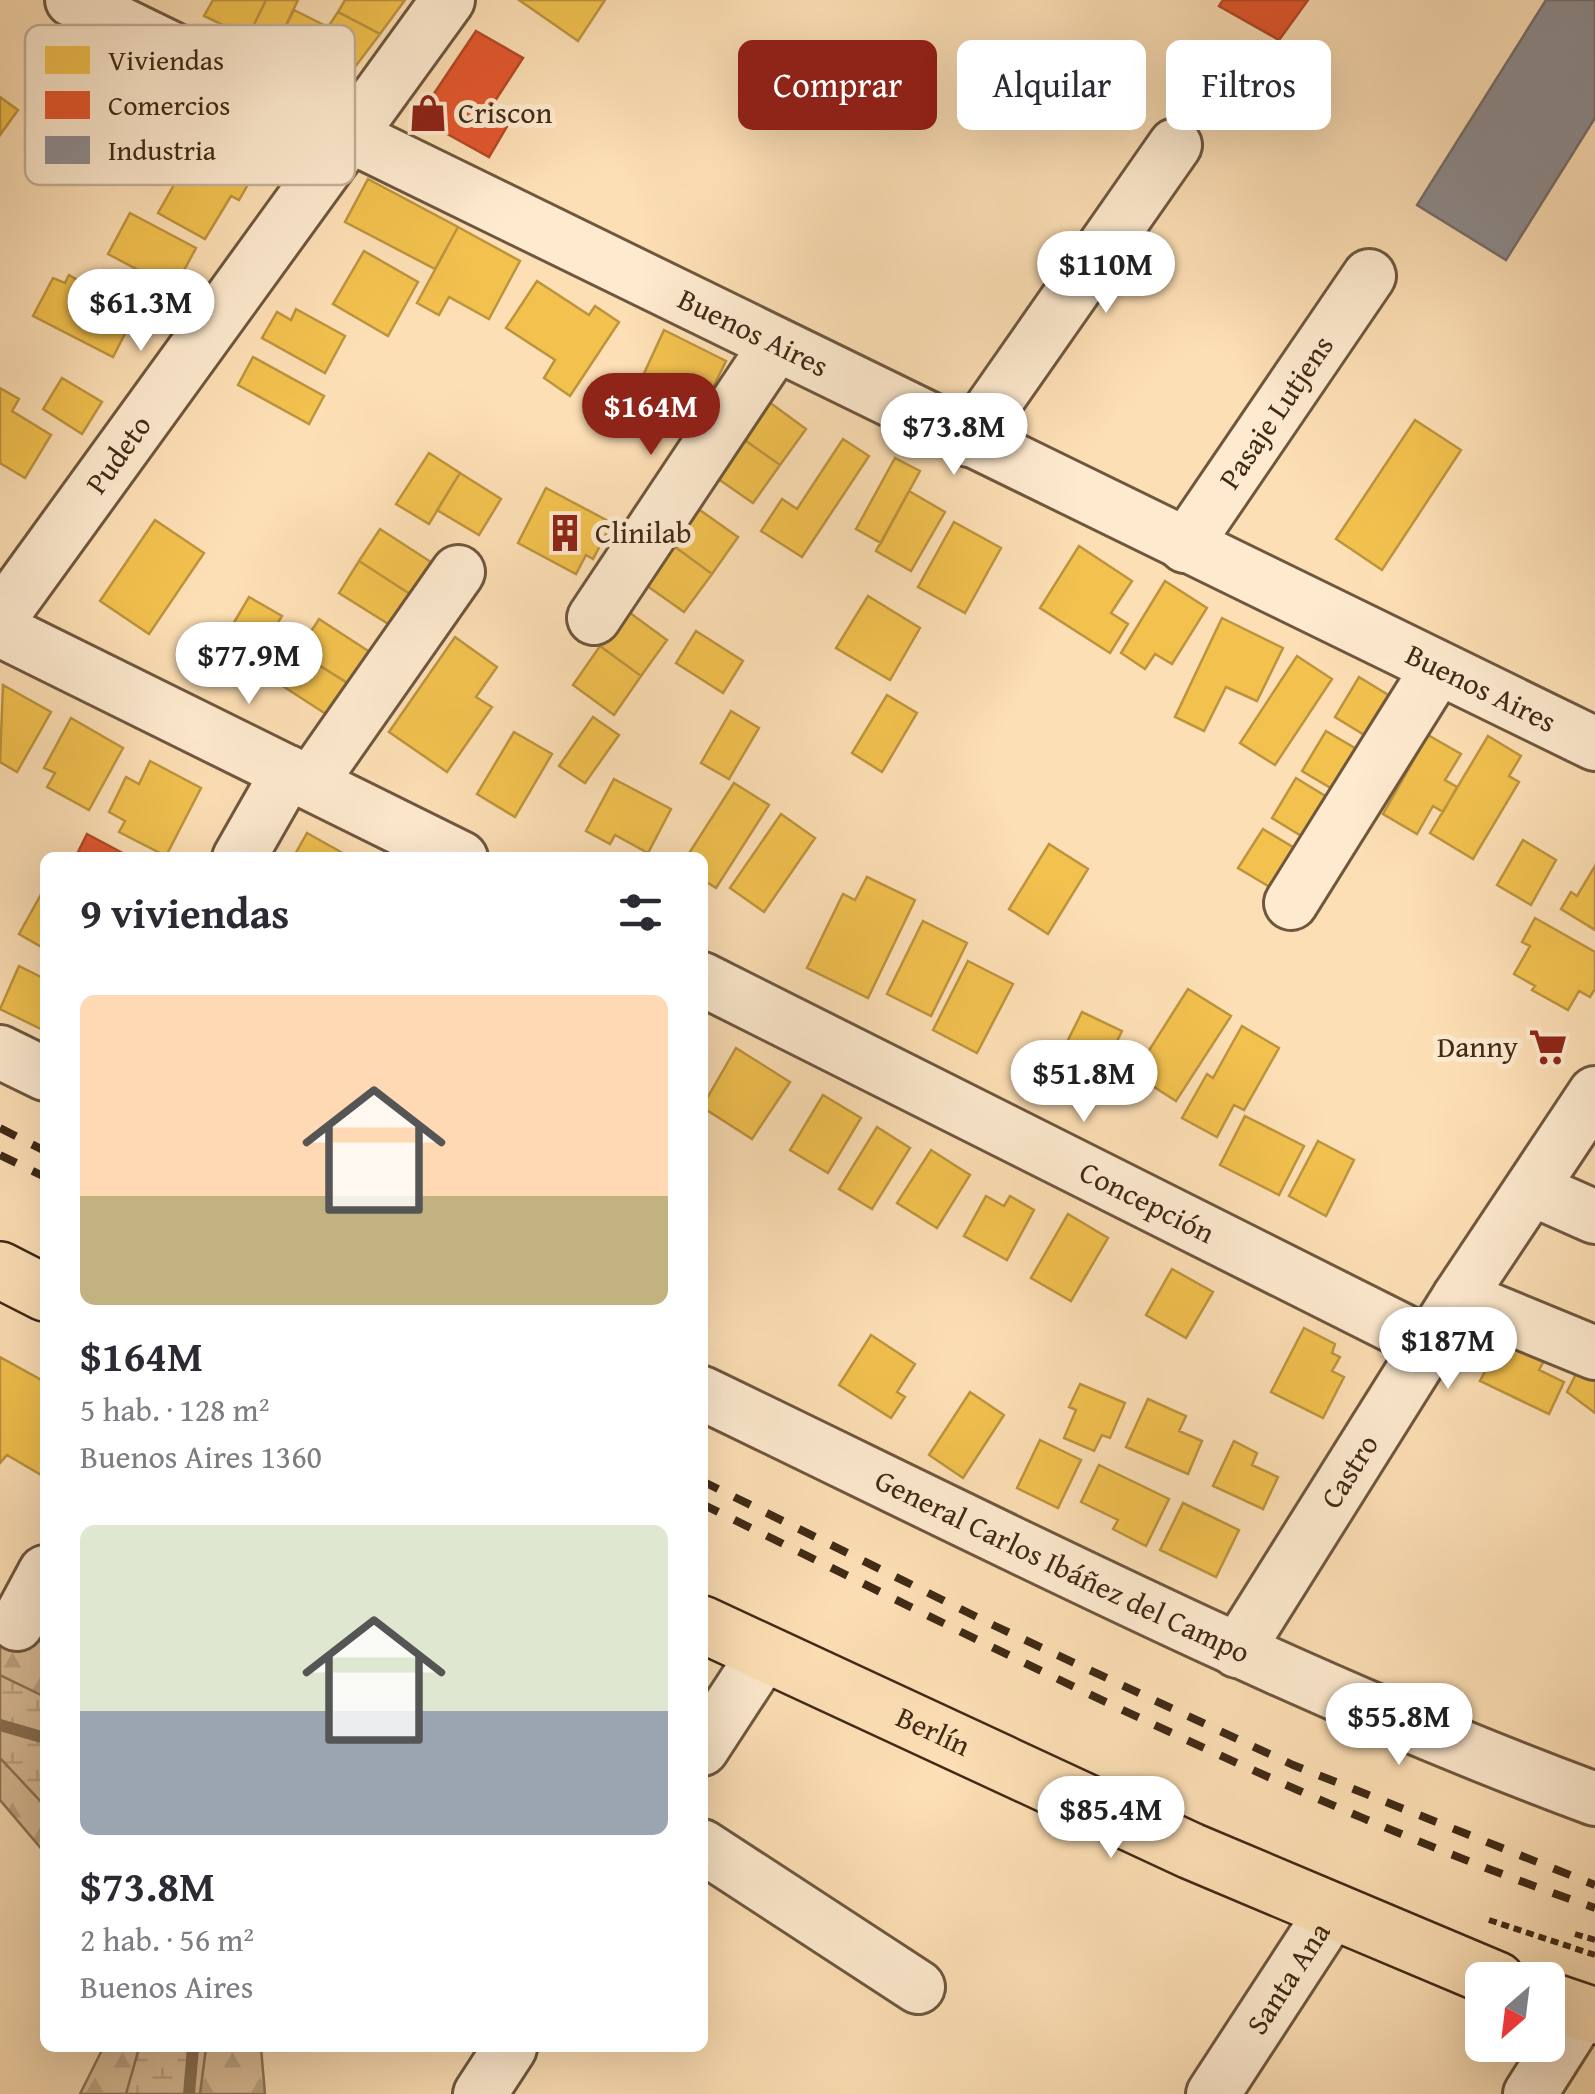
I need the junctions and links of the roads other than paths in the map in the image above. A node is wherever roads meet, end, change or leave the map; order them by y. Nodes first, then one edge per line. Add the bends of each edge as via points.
1 (72, 0) edge
2 (448, 0) edge
3 (122, 25) edge
4 (355, 128) edge
5 (355, 141) edge
6 (1175, 145) dead end
7 (314, 185) edge
8 (1369, 276) dead end
9 (776, 345) junction
10 (969, 440) junction
11 (1185, 546) junction
12 (458, 572) dead end
13 (0, 618) edge
14 (594, 618) dead end
15 (0, 630) edge
16 (1438, 668) junction
17 (1595, 744) edge
18 (299, 777) junction
19 (243, 852) edge
20 (449, 852) edge
21 (1291, 903) dead end
22 (708, 982) edge
23 (0, 1052) edge
24 (40, 1072) edge
25 (1595, 1093) edge
26 (1532, 1189) junction
27 (1595, 1218) edge
28 (0, 1270) edge
29 (40, 1290) edge
30 (1459, 1296) junction
31 (1429, 1344) junction
32 (1595, 1354) edge
33 (708, 1396) edge
34 (40, 1581) edge
35 (17, 1624) dead end
36 (708, 1627) edge
37 (1238, 1651) junction
38 (764, 1654) junction
39 (708, 1739) edge
40 (1595, 1800) edge
41 (708, 1850) edge
42 (1331, 1913) junction
43 (1465, 1967) edge
44 (918, 1987) dead end
45 (1575, 2009) edge
46 (507, 2052) edge
47 (480, 2094) edge
48 (1212, 2094) edge
49 (1530, 2094) edge

1 - 3 street, Buenos Aires
2 - 4 street, Pudeto
5 - 9 street, Buenos Aires
6 - 10 street
7 - 13 street, Pudeto
8 - 11 street, Pasaje Lutjens
9 - 10 street, Buenos Aires
9 - 14 street
10 - 11 street, Buenos Aires
11 - 16 street, Buenos Aires
12 - 18 street
15 - 18 street
16 - 17 street, Buenos Aires
16 - 21 street
18 - 19 street
18 - 20 street
22 - 31 street, Concepción
23 - 24 street
25 - 26 street, Castro
26 - 27 street
26 - 30 street, Castro
28 - 29 main road
30 - 31 street, Castro
30 - 32 street
31 - 37 street, Castro
33 - 37 street, General Carlos Ibáñez del Campo
34 - 35 street
36 - 38 main road, Berlín
37 - 40 street, General Carlos Ibáñez del Campo via 1440,1742
38 - 39 street
38 - 42 main road, Berlín
41 - 44 street
42 - 43 main road, Berlín
42 - 48 street, Santa Ana
45 - 49 street
46 - 47 street

